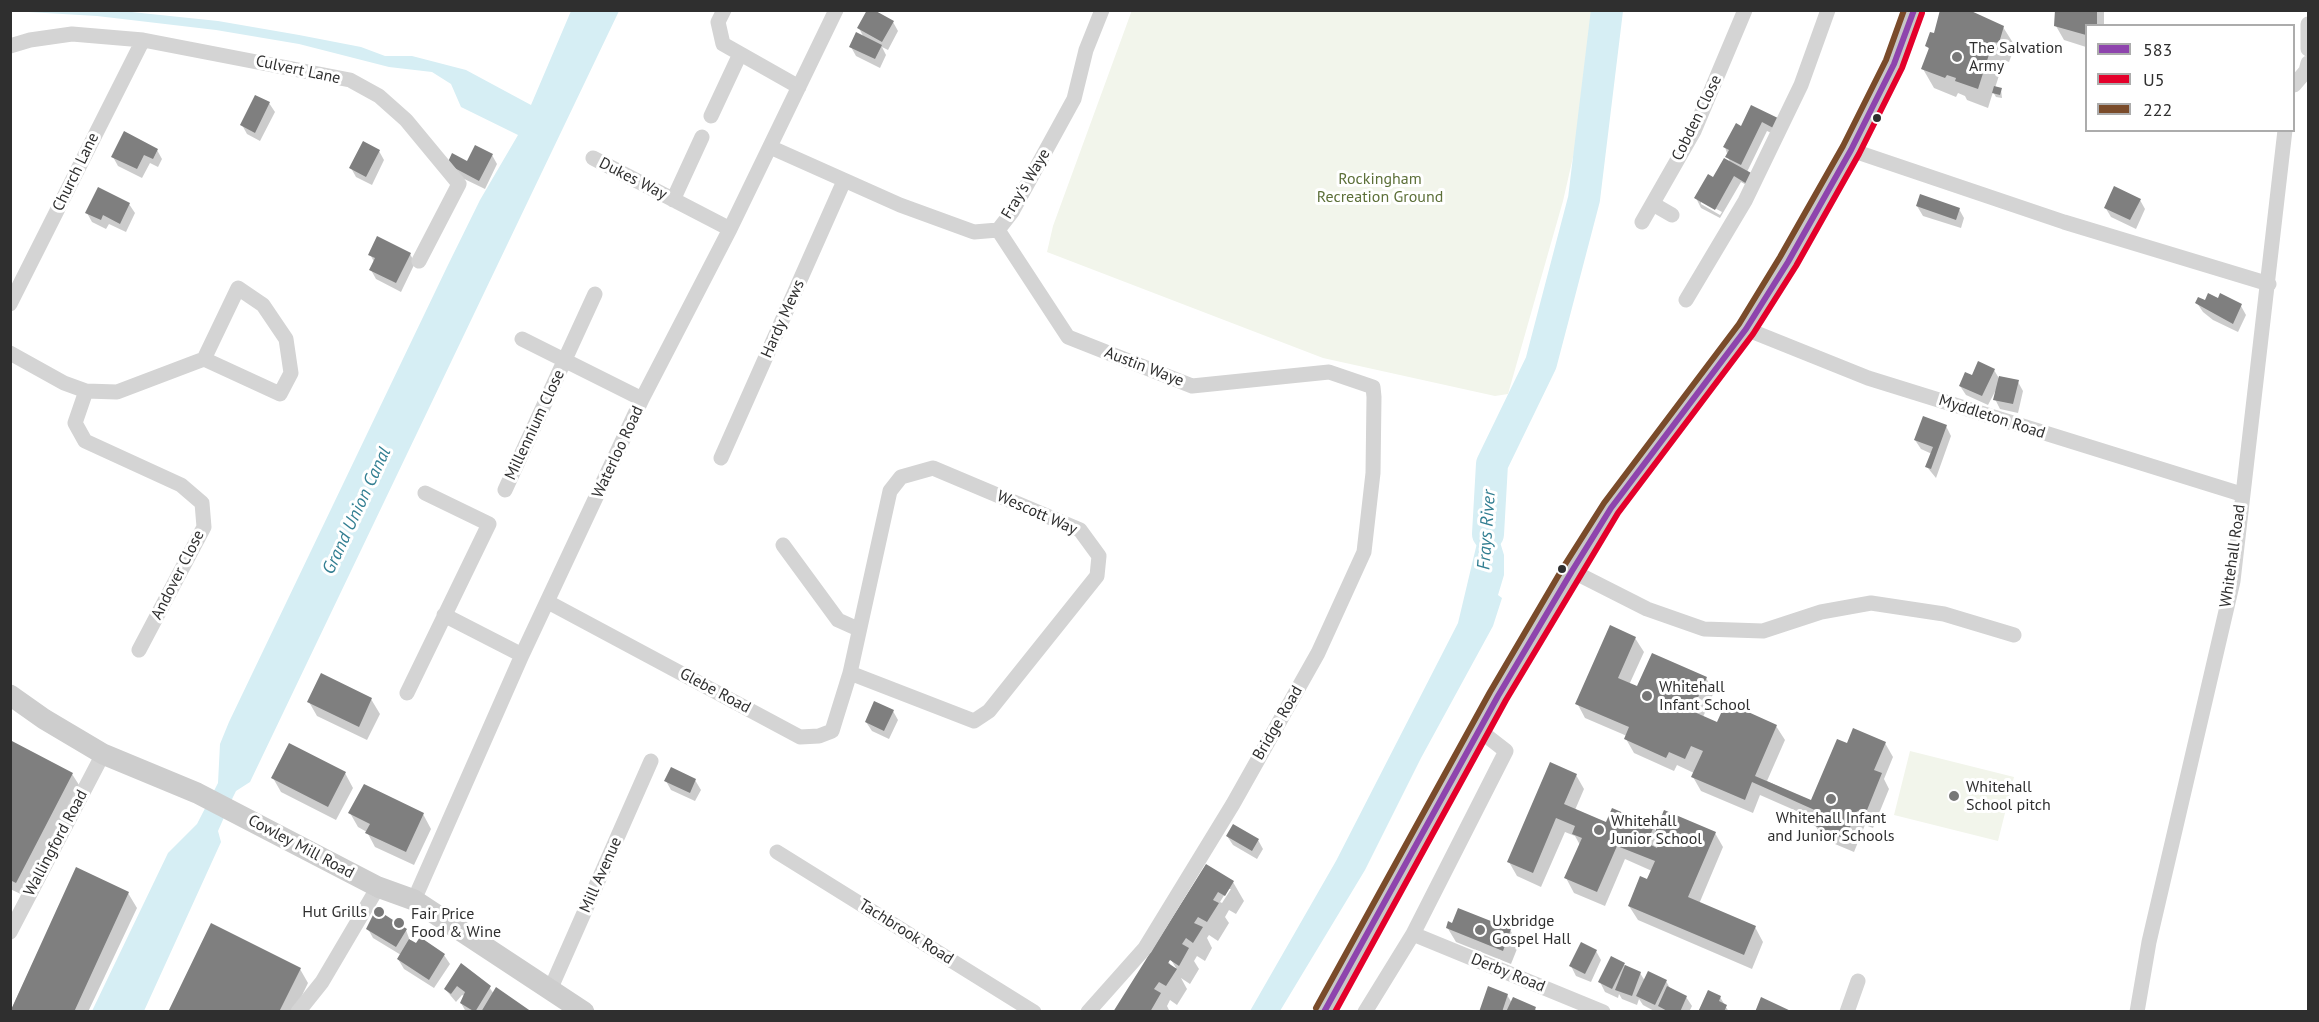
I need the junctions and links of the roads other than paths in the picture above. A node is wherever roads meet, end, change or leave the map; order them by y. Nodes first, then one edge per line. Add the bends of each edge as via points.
1 (724, 10) edge
2 (836, 10) edge
3 (1102, 10) edge
4 (1745, 10) edge
5 (1828, 10) edge
6 (1914, 10) edge
7 (2308, 24) edge
8 (143, 40) junction
9 (10, 46) edge
10 (2308, 49) edge
11 (740, 54) junction
12 (2308, 63) edge
13 (2295, 84) edge
14 (799, 87) junction
15 (711, 116) dead end
16 (2285, 132) edge
17 (702, 137) dead end
18 (770, 147) junction
19 (1851, 150) junction
20 (593, 158) dead end
21 (844, 181) junction
22 (673, 200) junction
23 (1653, 204) junction
24 (1672, 215) dead end
25 (1642, 222) dead end
26 (730, 229) junction
27 (998, 230) junction
28 (419, 261) dead end
29 (2269, 284) junction
30 (595, 294) dead end
31 (1686, 300) dead end
32 (10, 304) edge
33 (1746, 329) junction
34 (522, 339) dead end
35 (10, 353) edge
36 (204, 359) junction
37 (565, 360) junction
38 (86, 392) junction
39 (1374, 398) joint
40 (642, 399) junction
41 (721, 458) dead end
42 (505, 490) dead end
43 (425, 493) dead end
44 (2241, 494) junction
45 (783, 545) dead end
46 (1572, 571) junction
47 (548, 602) junction
48 (444, 615) junction
49 (858, 629) junction
50 (2014, 635) dead end
51 (139, 650) dead end
52 (522, 655) junction
53 (850, 673) junction
54 (406, 693) dead end
55 (10, 695) edge
56 (1479, 730) junction
57 (103, 754) junction
58 (651, 761) dead end
59 (777, 852) dead end
60 (378, 887) junction
61 (414, 900) junction
62 (10, 932) edge
63 (1413, 934) junction
64 (1858, 981) dead end
65 (550, 990) junction
66 (298, 1011) edge
67 (584, 1011) edge
68 (1034, 1011) edge
69 (1088, 1011) edge
70 (1324, 1011) edge
71 (1365, 1011) edge
72 (1603, 1011) edge
73 (1847, 1011) edge
74 (2137, 1011) edge

1 - 11 street via 718,22 723,44
2 - 14 street, Waterloo Road
3 - 27 street, Fray's Waye via 1086,50 1074,99 1012,212
4 - 23 street, Cobden Close via 1694,131
5 - 31 street via 1801,85 1751,190
6 - 19 main road via 1894,64
7 - 10 street
8 - 9 street, Culvert Lane via 72,34
8 - 28 street, Culvert Lane via 350,80 379,96 406,120 459,184
8 - 32 street, Church Lane
11 - 14 street
11 - 15 street
12 - 13 street
14 - 18 street, Waterloo Road
16 - 29 street, Whitehall Road
17 - 22 street, Dukes Way
18 - 21 street, Fray's Waye
18 - 26 street, Waterloo Road
19 - 29 street via 2064,222
19 - 33 main road
20 - 22 street, Dukes Way
21 - 27 street, Fray's Waye via 974,232
21 - 41 street, Hardy Mews
22 - 26 street, Dukes Way
23 - 24 street
23 - 25 street, Cobden Close
26 - 40 street, Waterloo Road
27 - 39 street, Austin Waye via 1068,337 1192,386 1329,372 1373,387
29 - 44 street, Whitehall Road
30 - 37 street, Millennium Close
33 - 44 street, Myddleton Road via 1868,378
33 - 46 main road via 1611,508
34 - 37 street, Millennium Close
35 - 38 street
36 - 36 street via 238,288 263,305 286,339 291,373 280,394
36 - 38 street via 117,392
37 - 40 street, Millennium Close
37 - 42 street, Millennium Close
38 - 51 street, Andover Close via 75,423 86,441 181,485 202,503 204,527
39 - 69 street, Bridge Road via 1373,473 1364,552 1318,653 1233,804 1145,948
40 - 47 street, Waterloo Road
43 - 48 street via 489,524
44 - 74 street, Whitehall Road via 2233,581 2149,942
45 - 49 street via 838,620
46 - 50 street via 1647,609 1704,629 1763,631 1821,612 1870,603 1944,614
46 - 56 main road
47 - 52 street, Waterloo Road
47 - 53 street, Glebe Road via 800,736 819,736 832,730
48 - 52 street
48 - 54 street
49 - 53 street, Wescott Way
49 - 53 street, Wescott Way via 890,491 901,477 933,468 1080,530 1099,556 1097,576 989,711 974,721
52 - 61 street, Waterloo Road
55 - 57 street, Cowley Mill Road
56 - 63 street via 1506,751
56 - 70 main road
57 - 60 street, Cowley Mill Road via 235,812
57 - 62 street, Wallingford Road
58 - 65 street, Mill Avenue
59 - 68 street, Tachbrook Road
60 - 61 street, Cowley Mill Road
60 - 66 street via 322,982
61 - 65 street, Cowley Mill Road
63 - 71 street
63 - 72 street, Derby Road
64 - 73 street
65 - 67 street, Cowley Mill Road

